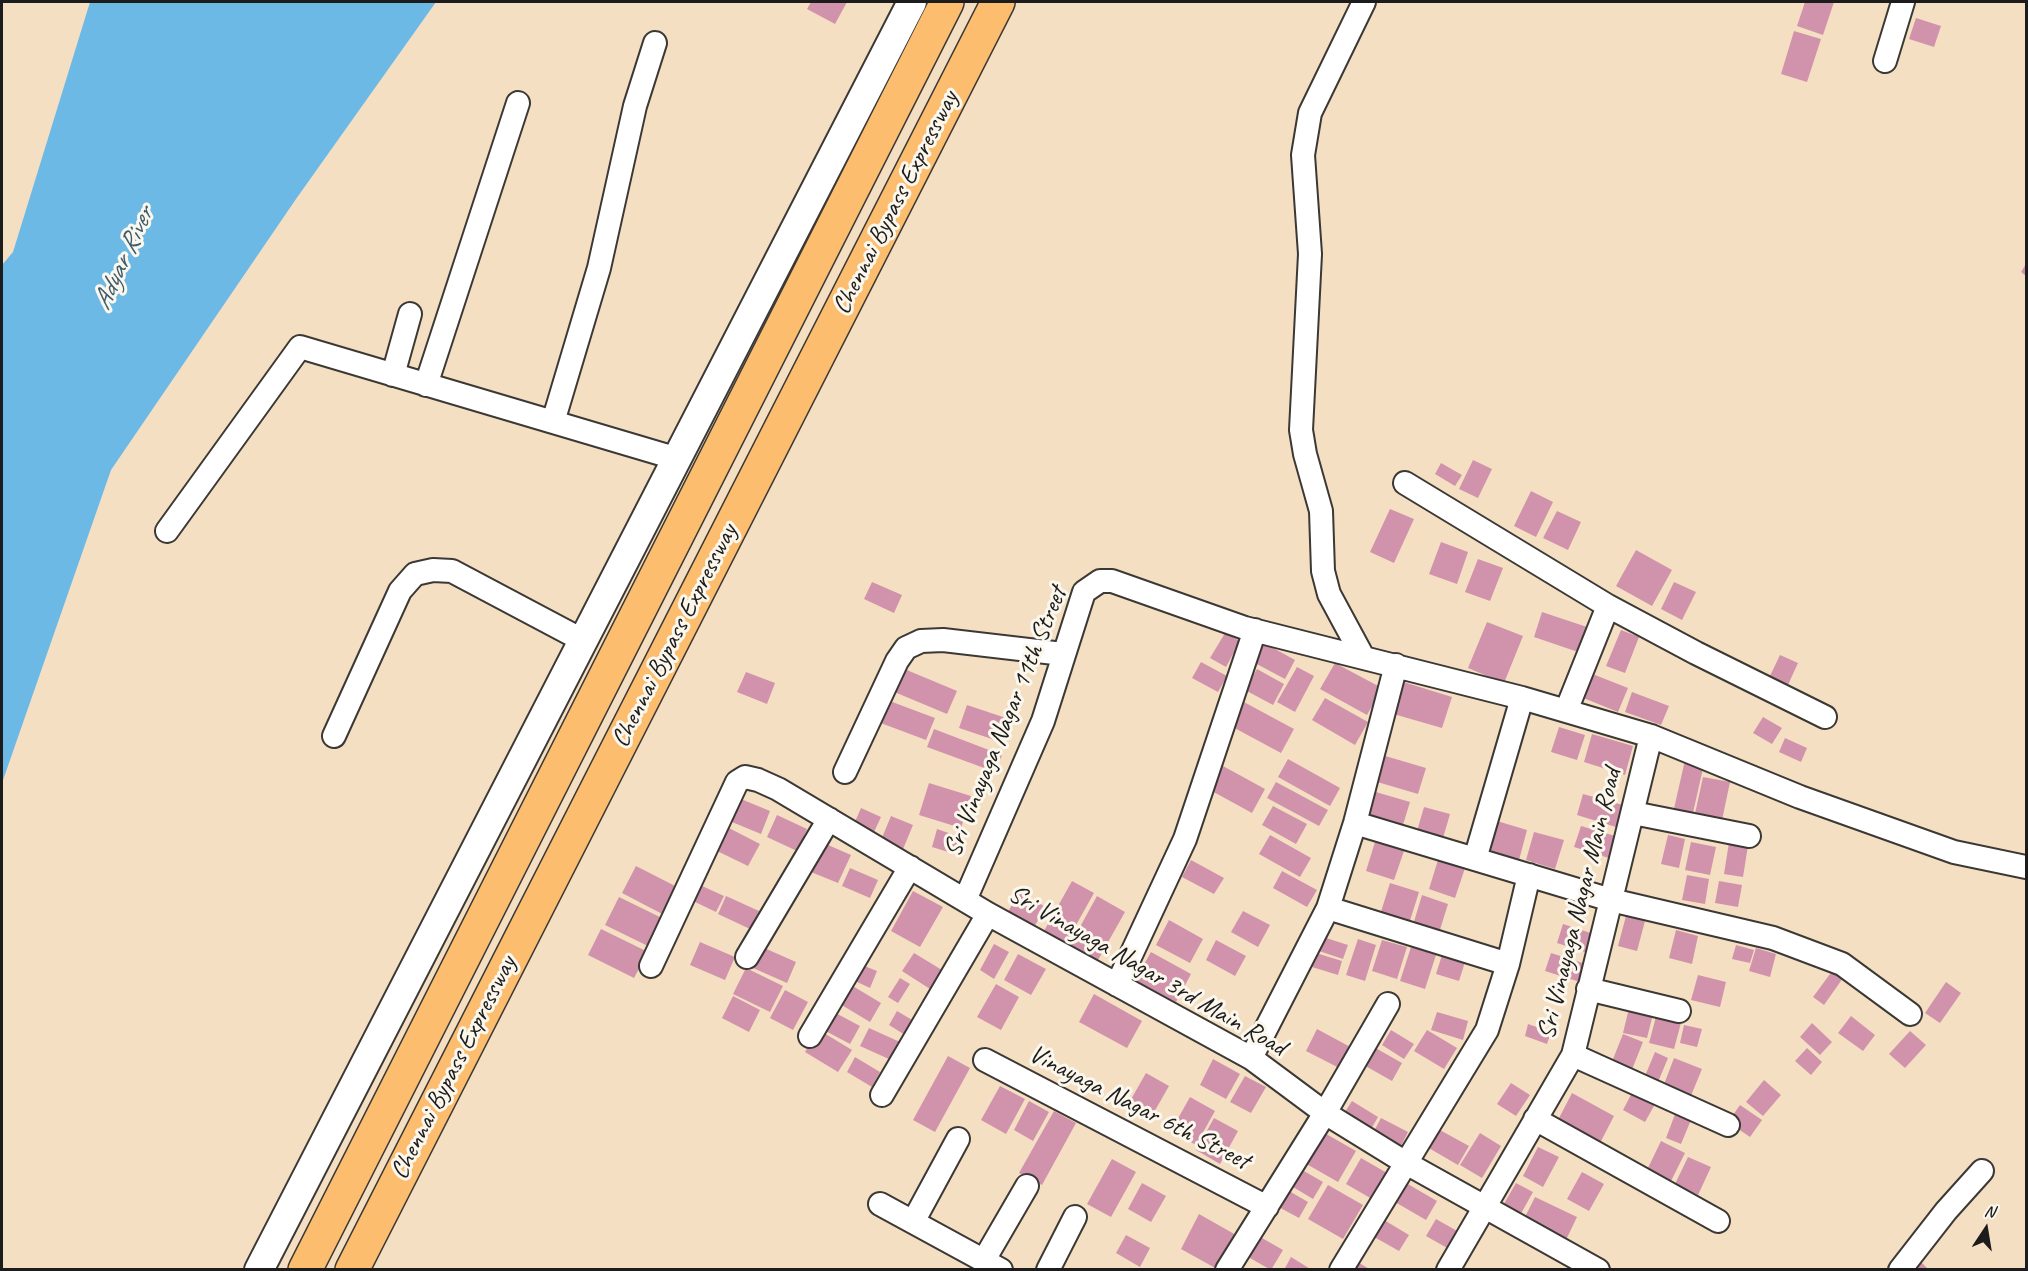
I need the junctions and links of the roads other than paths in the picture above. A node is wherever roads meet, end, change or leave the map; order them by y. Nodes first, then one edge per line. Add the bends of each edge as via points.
1 (912, 2) edge
2 (947, 2) edge
3 (998, 2) edge
4 (1364, 2) edge
5 (1903, 2) edge
6 (655, 43) dead end
7 (1884, 61) dead end
8 (518, 103) dead end
9 (410, 314) dead end
10 (393, 375) junction
11 (426, 385) junction
12 (553, 422) junction
13 (678, 459) junction
14 (1406, 483) dead end
15 (167, 531) dead end
16 (1608, 606) junction
17 (1255, 630) junction
18 (584, 640) junction
19 (1063, 654) junction
20 (1363, 657) junction
21 (1396, 665) junction
22 (1522, 698) junction
23 (1566, 711) junction
24 (1825, 717) dead end
25 (334, 736) dead end
26 (1651, 736) junction
27 (845, 771) dead end
28 (1632, 813) junction
29 (829, 819) junction
30 (1355, 823) junction
31 (1749, 836) dead end
32 (1475, 859) junction
33 (910, 867) junction
34 (2026, 867) edge
35 (1529, 875) junction
36 (965, 900) junction
37 (1611, 900) junction
38 (1328, 908) junction
39 (988, 914) junction
40 (747, 957) dead end
41 (1508, 964) junction
42 (651, 966) dead end
43 (1117, 984) junction
44 (1588, 989) junction
45 (1388, 1004) dead end
46 (1679, 1011) dead end
47 (1910, 1014) dead end
48 (810, 1036) dead end
49 (1573, 1055) junction
50 (1251, 1058) junction
51 (985, 1060) dead end
52 (882, 1095) dead end
53 (1325, 1113) junction
54 (1535, 1119) junction
55 (1728, 1125) dead end
56 (958, 1138) dead end
57 (1406, 1163) junction
58 (1982, 1172) dead end
59 (1027, 1186) dead end
60 (880, 1204) dead end
61 (1267, 1207) junction
62 (1483, 1208) junction
63 (1075, 1217) dead end
64 (1718, 1221) dead end
65 (914, 1222) junction
66 (992, 1265) edge
67 (259, 1269) edge
68 (305, 1269) edge
69 (352, 1269) edge
70 (1048, 1269) edge
71 (1227, 1269) edge
72 (1341, 1269) edge
73 (1448, 1269) edge
74 (1598, 1269) edge
75 (1900, 1269) edge

1 - 13 street
2 - 68 highway, Chennai Bypass Expressway
3 - 69 highway, Chennai Bypass Expressway
4 - 20 street via 1310,113 1303,155 1310,254 1301,430 1322,511 1323,571 1329,594
5 - 7 street
6 - 12 street via 635,106 599,268
8 - 11 street
9 - 10 street
10 - 11 street
10 - 15 street via 300,347
11 - 12 street
12 - 13 street
13 - 18 street
14 - 16 street
16 - 23 street
16 - 24 street
17 - 19 street, Sri Vinayaga Nagar 11th Street via 1112,581 1100,581 1084,592
17 - 20 street
17 - 43 street via 1185,839
18 - 25 street via 452,571 415,574 400,591
18 - 67 street
19 - 27 street via 944,640 921,641 906,648
19 - 36 street, Sri Vinayaga Nagar 11th Street via 1039,731
20 - 21 street
21 - 22 street
21 - 30 street
22 - 23 street
22 - 32 street
23 - 26 street
26 - 28 street, Sri Vinayaga Nagar Main Road
26 - 34 street via 1800,797 1954,852
28 - 31 street
28 - 37 street, Sri Vinayaga Nagar Main Road
29 - 33 street, Sri Vinayaga Nagar 3rd Main Road
29 - 40 street
29 - 42 street, Sri Vinayaga Nagar 3rd Main Road via 758,780 745,777 737,783
30 - 32 street
30 - 38 street
32 - 35 street
33 - 36 street, Sri Vinayaga Nagar 3rd Main Road
33 - 48 street
35 - 37 street
35 - 41 street
36 - 39 street, Sri Vinayaga Nagar 3rd Main Road
37 - 44 street, Sri Vinayaga Nagar Main Road
37 - 47 street via 1782,941 1842,964
38 - 41 street
38 - 50 street
39 - 43 street, Sri Vinayaga Nagar 3rd Main Road
39 - 52 street
41 - 57 street via 1487,1030
43 - 50 street, Sri Vinayaga Nagar 3rd Main Road
44 - 46 street
44 - 49 street, Sri Vinayaga Nagar Main Road
45 - 53 street
49 - 54 street, Sri Vinayaga Nagar Main Road
49 - 55 street
50 - 53 street, Sri Vinayaga Nagar 3rd Main Road
51 - 61 street, Vinayaga Nagar 6th Street
53 - 57 street, Sri Vinayaga Nagar 3rd Main Road
53 - 61 street
54 - 62 street, Sri Vinayaga Nagar Main Road
54 - 64 street
56 - 65 street
57 - 62 street, Sri Vinayaga Nagar 3rd Main Road
57 - 72 street
58 - 75 street
59 - 66 street
60 - 65 street
61 - 71 street
62 - 73 street, Sri Vinayaga Nagar Main Road
62 - 74 street, Sri Vinayaga Nagar 3rd Main Road
63 - 70 street
65 - 66 street

